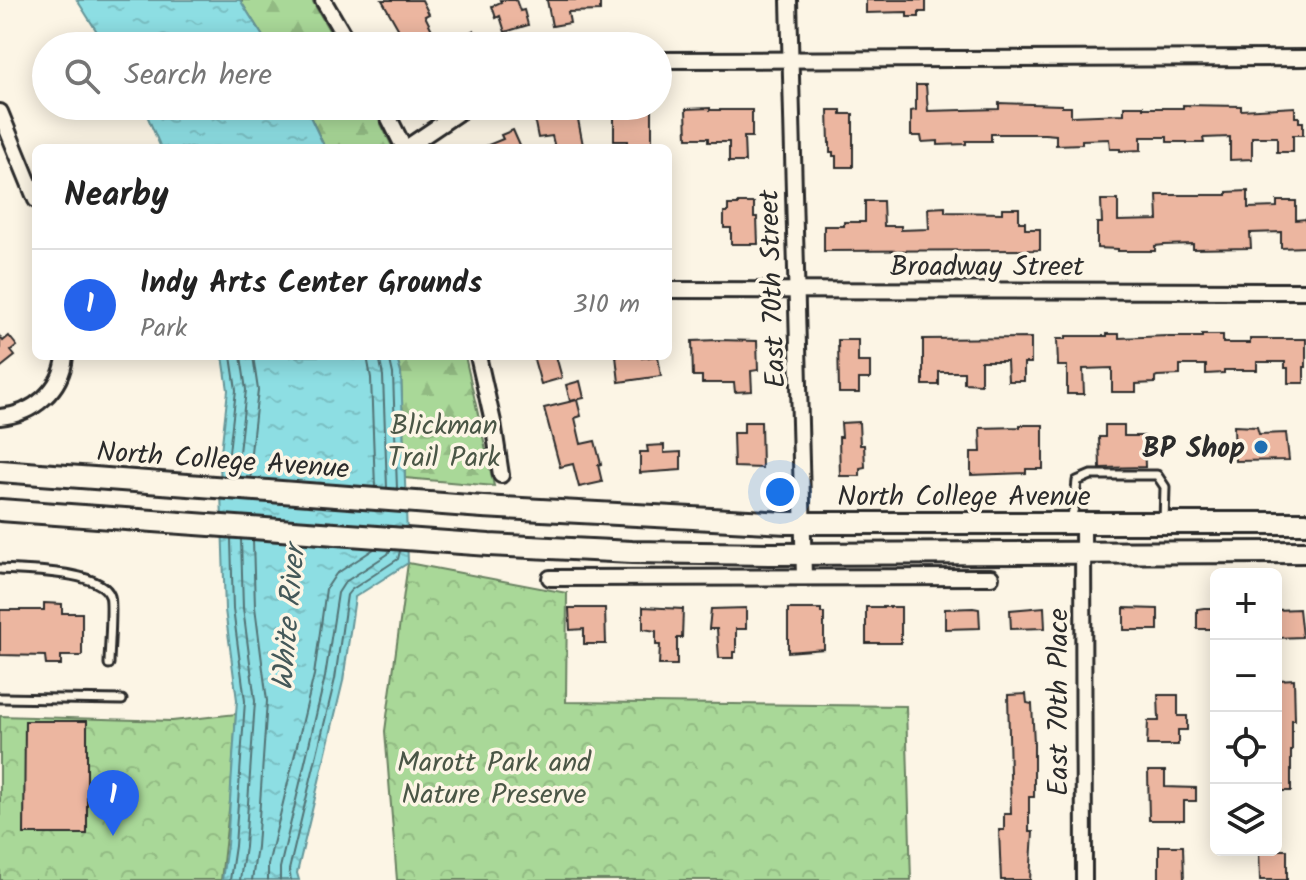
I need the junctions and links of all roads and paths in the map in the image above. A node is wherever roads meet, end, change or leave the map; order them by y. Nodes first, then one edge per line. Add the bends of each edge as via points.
1 (323, 0) edge
2 (789, 0) edge
3 (342, 32) edge
4 (1306, 58) edge
5 (672, 60) edge
6 (791, 60) junction
7 (0, 112) edge
8 (390, 120) edge
9 (447, 120) edge
10 (403, 144) edge
11 (411, 144) edge
12 (32, 190) edge
13 (672, 290) edge
14 (797, 291) junction
15 (1306, 291) edge
16 (64, 360) edge
17 (479, 360) edge
18 (0, 417) edge
19 (0, 471) edge
20 (501, 475) dead end
21 (0, 510) edge
22 (803, 523) junction
23 (1076, 523) junction
24 (1164, 523) junction
25 (1306, 523) edge
26 (1306, 552) edge
27 (1083, 553) junction
28 (804, 554) junction
29 (0, 569) edge
30 (804, 577) junction
31 (991, 577) dead end
32 (550, 578) dead end
33 (109, 664) dead end
34 (0, 698) edge
35 (122, 700) dead end
36 (1084, 880) edge

1 - 3 street
2 - 6 street, East 70th Street
4 - 6 street
5 - 6 street
6 - 14 street, East 70th Street
7 - 12 street
8 - 10 street
9 - 11 street
13 - 14 street, Broadway Street
14 - 15 street, Broadway Street
14 - 22 street, East 70th Street
16 - 18 street via 55,386 39,403
17 - 20 street
19 - 22 main road, North College Avenue via 483,507
21 - 28 main road, North College Avenue via 489,545
22 - 23 main road, North College Avenue
22 - 28 street, East 70th Street
23 - 24 main road, North College Avenue
23 - 24 lane via 1077,481 1091,475 1157,475 1165,487
23 - 27 street, East 70th Place
24 - 25 main road, North College Avenue
26 - 27 main road, North College Avenue
27 - 28 main road, North College Avenue
27 - 36 street, East 70th Place
28 - 30 street, East 70th Street
29 - 33 lane via 75,575 100,583 110,596
30 - 31 street
30 - 32 street
34 - 35 lane

